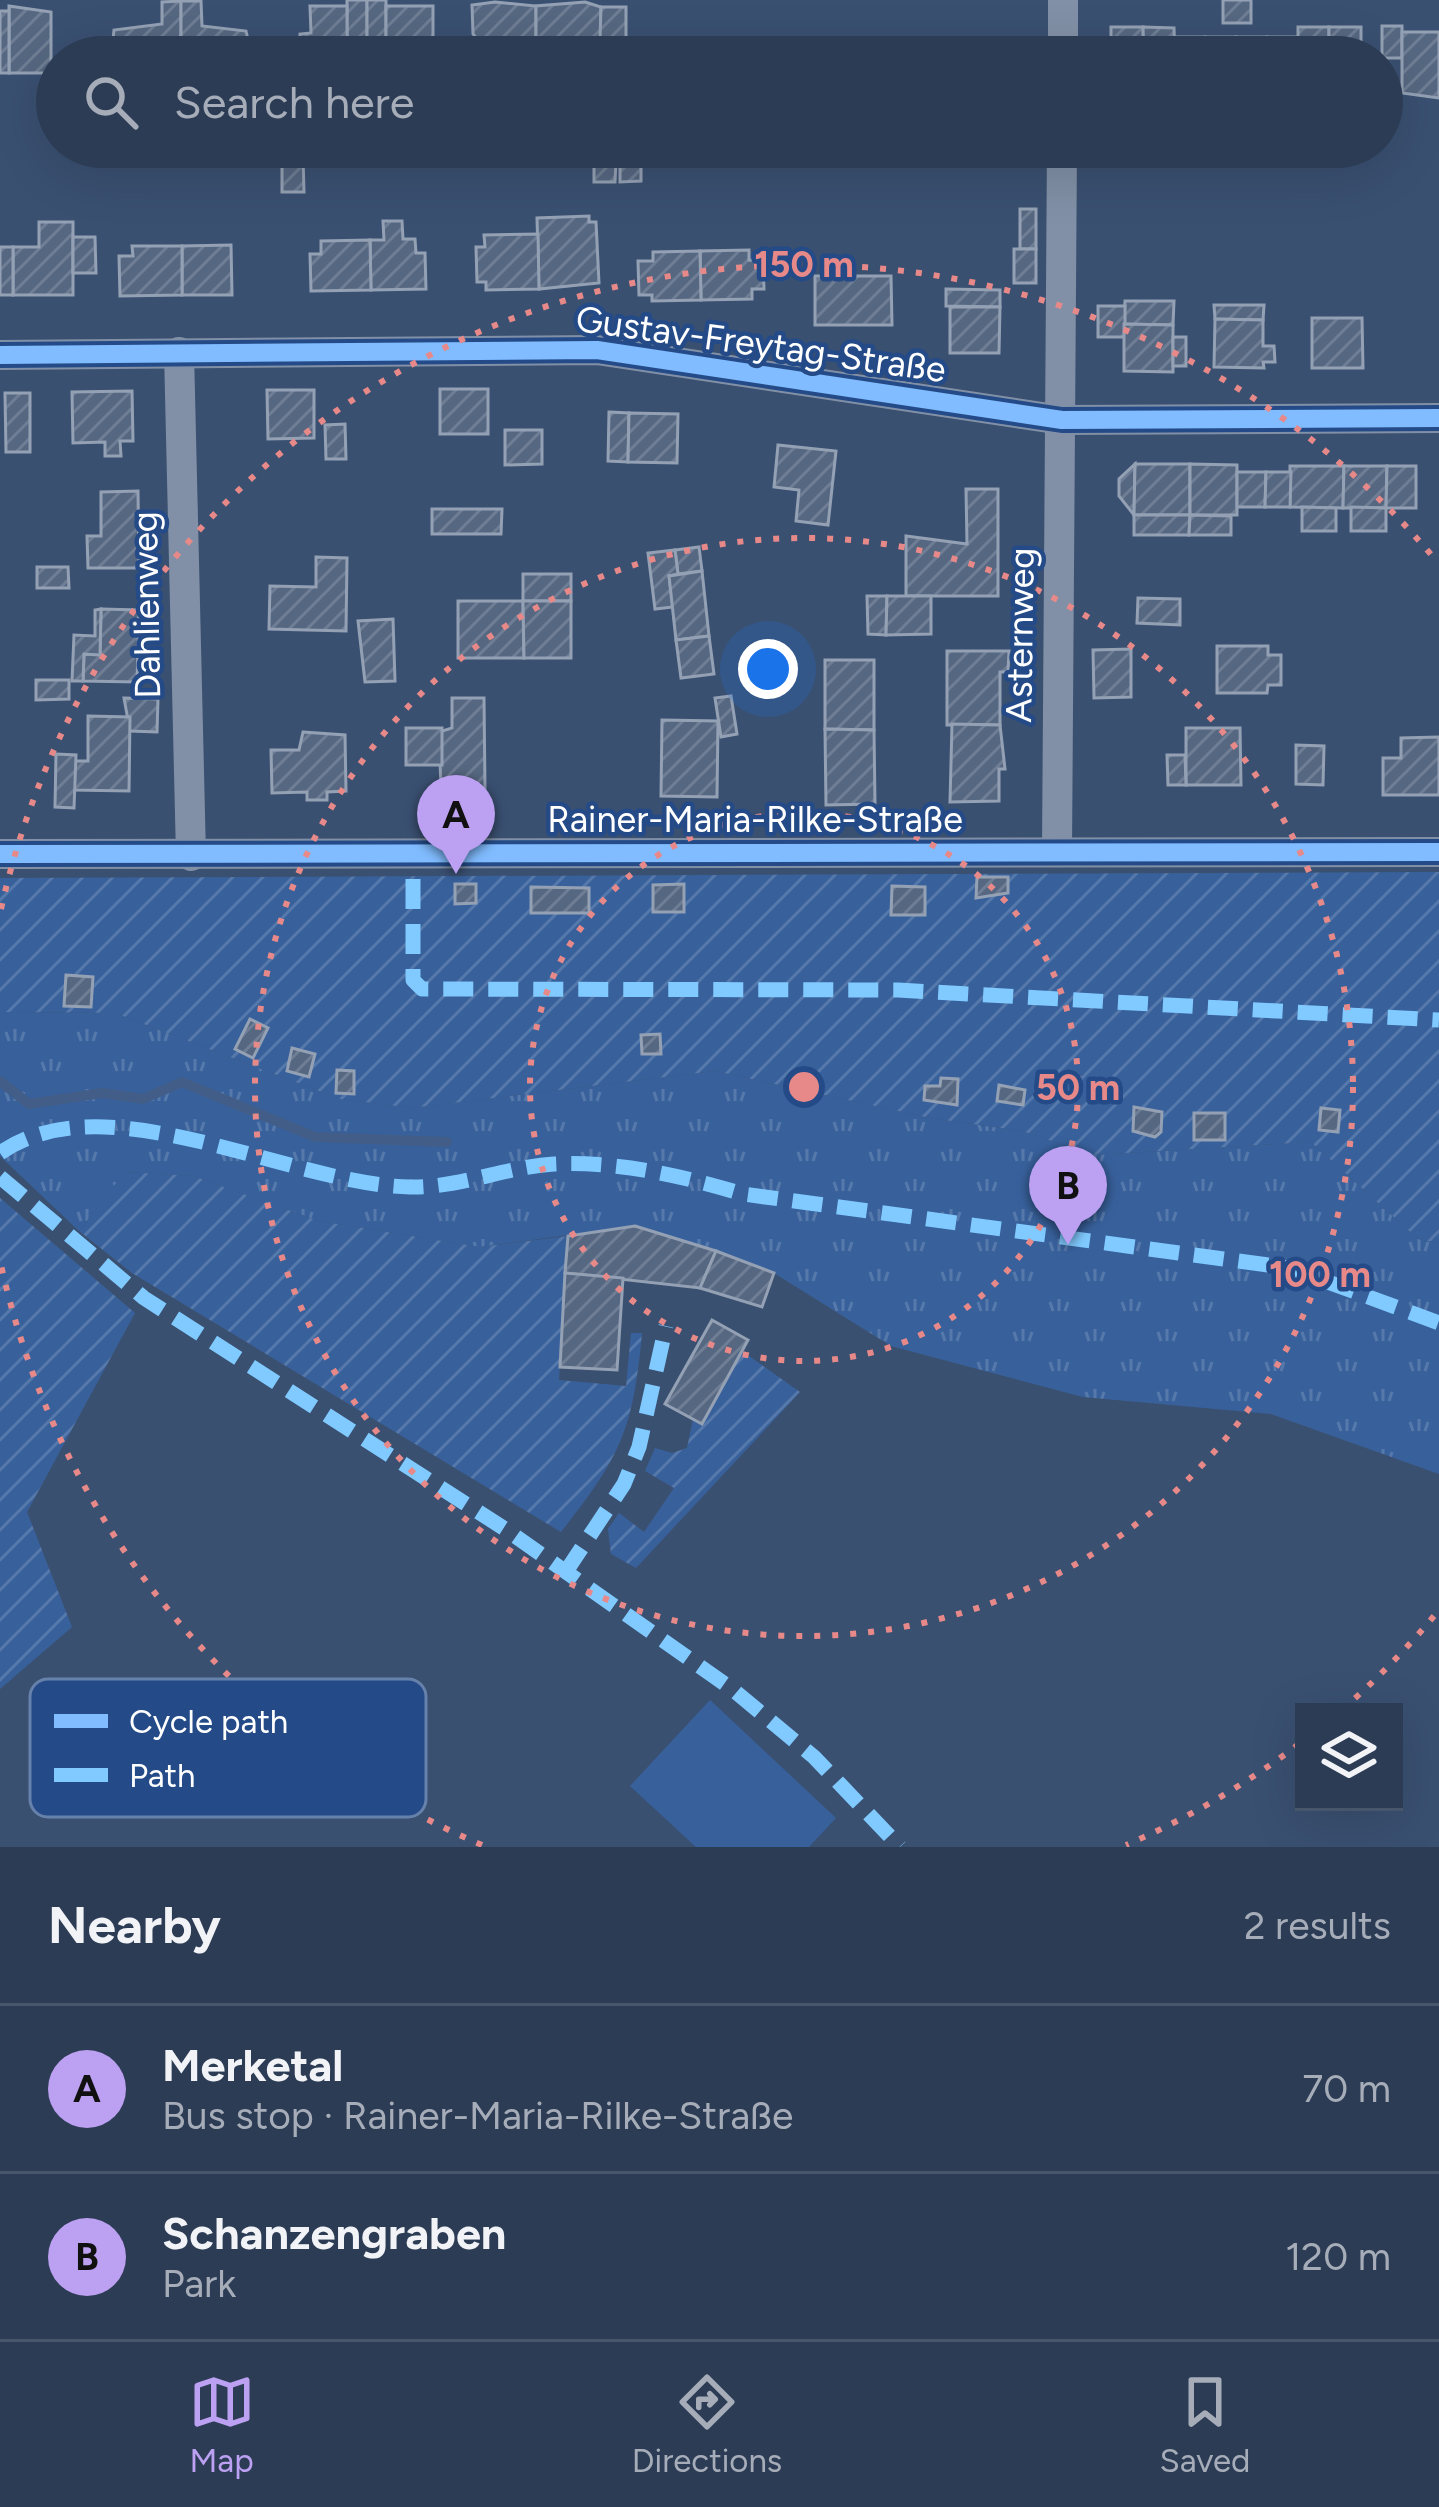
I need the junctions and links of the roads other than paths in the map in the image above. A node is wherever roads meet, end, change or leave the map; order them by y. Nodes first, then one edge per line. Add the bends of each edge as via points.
1 (1063, 0) edge
2 (1063, 36) edge
3 (1062, 168) edge
4 (178, 352) junction
5 (0, 355) edge
6 (1439, 418) edge
7 (1062, 420) junction
8 (1057, 851) junction
9 (1439, 852) edge
10 (0, 854) edge
11 (191, 856) junction

1 - 2 street
3 - 7 street, Asternweg
4 - 5 street, Gustav-Freytag-Straße
4 - 7 street, Gustav-Freytag-Straße via 597,350
4 - 11 street, Dahlienweg
6 - 7 street, Gustav-Freytag-Straße
7 - 8 street, Asternweg
8 - 9 street, Rainer-Maria-Rilke-Straße
8 - 11 street, Rainer-Maria-Rilke-Straße
10 - 11 street, Rainer-Maria-Rilke-Straße

